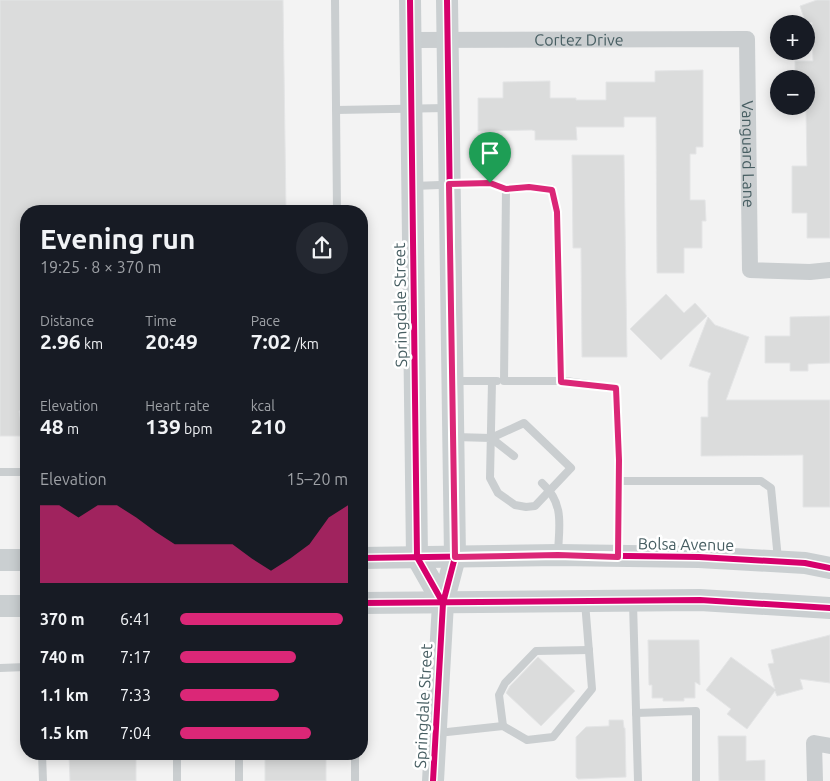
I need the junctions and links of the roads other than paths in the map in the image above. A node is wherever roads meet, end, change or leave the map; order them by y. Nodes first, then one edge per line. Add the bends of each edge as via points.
1 (334, 0) edge
2 (410, 0) edge
3 (447, 0) edge
4 (747, 39) joint
5 (410, 40) junction
6 (447, 40) junction
7 (448, 108) junction
8 (411, 109) junction
9 (336, 110) junction
10 (449, 184) junction
11 (412, 186) junction
12 (506, 189) junction
13 (337, 205) edge
14 (830, 270) edge
15 (452, 381) junction
16 (492, 381) junction
17 (504, 381) junction
18 (561, 382) junction
19 (453, 437) junction
20 (491, 438) junction
21 (514, 456) dead end
22 (0, 472) edge
23 (20, 472) edge
24 (619, 481) junction
25 (542, 483) dead end
26 (550, 490) junction
27 (558, 555) junction
28 (417, 557) junction
29 (455, 557) junction
30 (618, 557) junction
31 (368, 558) edge
32 (0, 560) edge
33 (20, 560) edge
34 (778, 561) junction
35 (830, 568) edge
36 (585, 601) junction
37 (633, 601) junction
38 (368, 603) edge
39 (443, 603) junction
40 (0, 606) edge
41 (20, 606) edge
42 (830, 608) edge
43 (589, 650) junction
44 (20, 667) edge
45 (0, 668) edge
46 (636, 713) junction
47 (503, 726) junction
48 (436, 733) junction
49 (830, 746) edge
50 (42, 760) edge
51 (177, 760) edge
52 (239, 760) edge
53 (355, 760) edge
54 (43, 781) edge
55 (176, 781) edge
56 (239, 781) edge
57 (355, 781) edge
58 (433, 781) edge
59 (638, 781) edge
60 (696, 781) edge
61 (815, 781) edge

1 - 9 lane
2 - 5 main road, Springdale Street
3 - 6 main road, Springdale Street
4 - 6 street, Cortez Drive
4 - 14 street, Vanguard Lane via 750,270
5 - 6 street, Cortez Drive
5 - 8 main road, Springdale Street
6 - 7 main road, Springdale Street
7 - 8 lane
7 - 10 main road, Springdale Street
8 - 9 lane
8 - 11 main road, Springdale Street
9 - 13 lane
10 - 11 lane
10 - 12 lane via 490,183
10 - 15 main road, Springdale Street
11 - 28 main road, Springdale Street
12 - 17 lane
12 - 18 lane via 552,190 557,212
15 - 16 lane
15 - 19 main road, Springdale Street
16 - 17 lane
16 - 20 lane
17 - 18 lane
18 - 24 lane via 616,388
19 - 20 lane
19 - 29 main road, Springdale Street
20 - 21 lane
20 - 26 lane via 490,478 498,493 514,505 526,507 535,506
20 - 26 lane via 524,422 571,468
22 - 23 lane
24 - 30 lane
24 - 34 lane via 761,481 771,488
25 - 26 lane
26 - 27 lane via 559,509
27 - 29 main road, Bolsa Avenue
27 - 30 main road, Bolsa Avenue
28 - 29 main road, Bolsa Avenue
28 - 31 main road, Bolsa Avenue
28 - 39 main road, Springdale Street
29 - 39 main road, Springdale Street
30 - 34 main road, Bolsa Avenue
32 - 33 main road
34 - 35 main road, Bolsa Avenue
36 - 37 main road
36 - 39 main road
36 - 43 lane
37 - 42 main road via 700,600
37 - 46 lane
38 - 39 main road
39 - 48 main road, Springdale Street
40 - 41 main road
43 - 47 lane via 536,651 504,683 499,695
43 - 47 lane via 592,689 553,737 527,740
44 - 45 lane
46 - 59 lane
46 - 60 lane via 696,711
47 - 48 lane
48 - 58 main road, Springdale Street
49 - 61 street via 814,743
50 - 54 lane
51 - 55 lane
52 - 56 lane
53 - 57 lane

